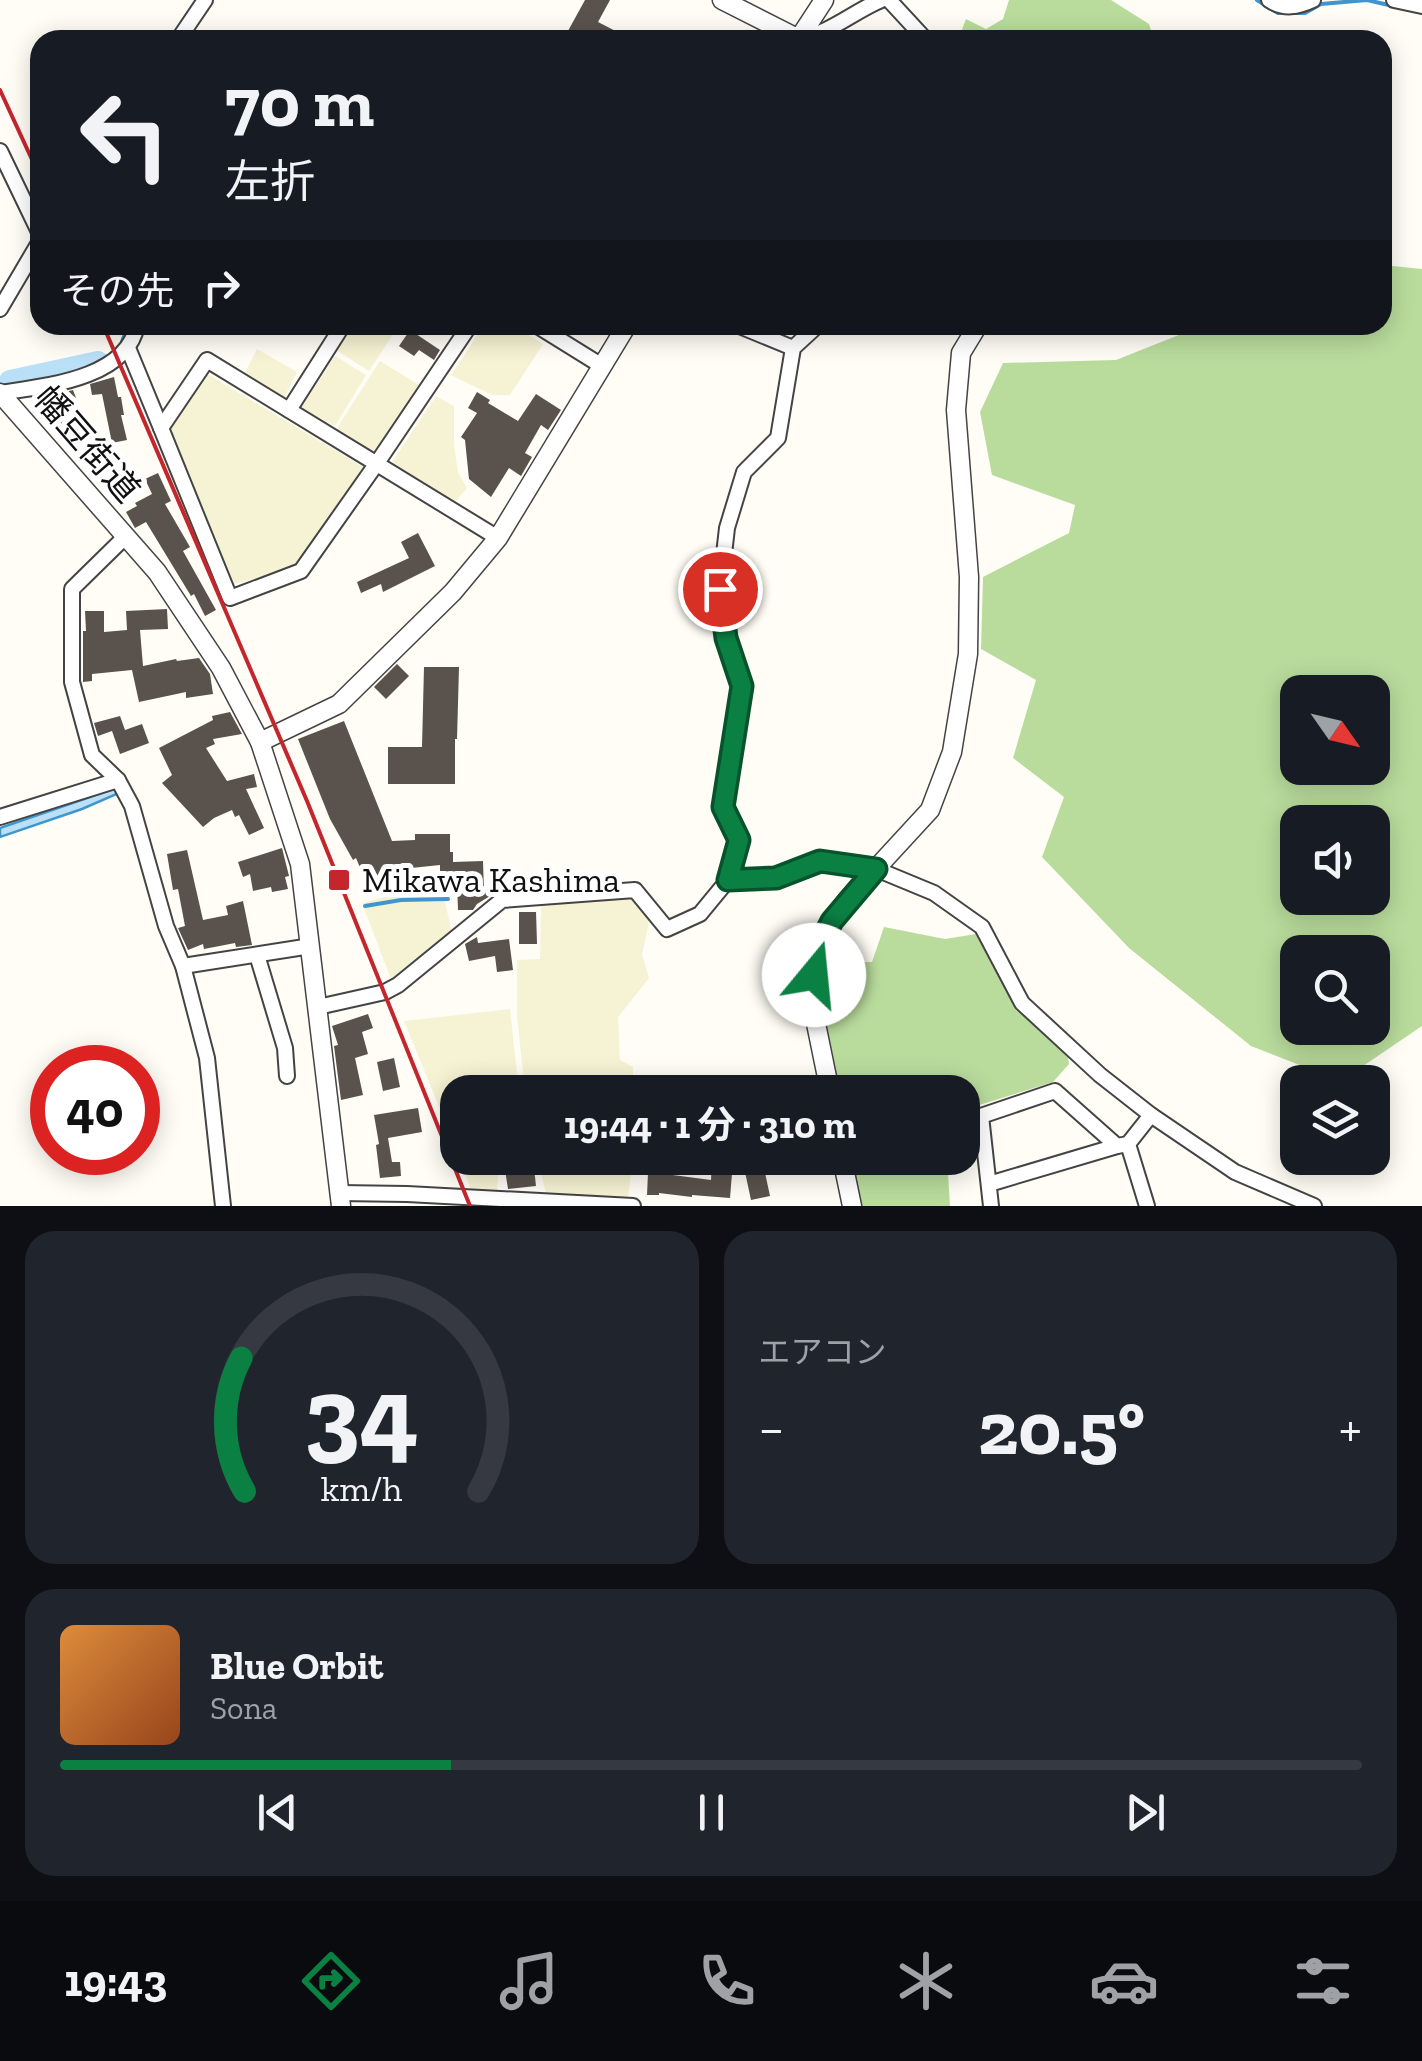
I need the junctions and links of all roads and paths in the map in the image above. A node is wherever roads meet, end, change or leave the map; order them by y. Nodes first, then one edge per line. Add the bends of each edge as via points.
1 (205, 0) edge
2 (722, 0) edge
3 (824, 0) edge
4 (1269, 0) edge
5 (1313, 0) edge
6 (1394, 0) edge
7 (888, 2) edge
8 (1422, 6) edge
9 (185, 30) edge
10 (780, 30) edge
11 (805, 30) edge
12 (826, 30) edge
13 (916, 30) edge
14 (0, 150) edge
15 (30, 216) edge
16 (30, 256) edge
17 (0, 310) edge
18 (136, 335) edge
19 (337, 335) edge
20 (463, 335) edge
21 (552, 335) edge
22 (621, 335) edge
23 (761, 335) edge
24 (807, 335) edge
25 (972, 335) edge
26 (128, 348) junction
27 (793, 348) junction
28 (602, 366) junction
29 (0, 393) edge
30 (288, 410) junction
31 (161, 428) junction
32 (377, 464) junction
33 (126, 537) junction
34 (498, 538) junction
35 (260, 742) junction
36 (118, 780) junction
37 (0, 818) edge
38 (876, 869) junction
39 (728, 880) junction
40 (311, 946) junction
41 (257, 955) junction
42 (182, 966) junction
43 (318, 1007) junction
44 (827, 1075) edge
45 (287, 1076) dead end
46 (1150, 1115) junction
47 (1122, 1145) junction
48 (846, 1175) edge
49 (988, 1184) junction
50 (340, 1200) edge
51 (1311, 1205) edge
52 (223, 1206) edge
53 (633, 1206) edge
54 (852, 1206) edge
55 (991, 1206) edge
56 (1147, 1206) edge

1 - 9 street
2 - 10 street
3 - 11 street
4 - 5 street via 1291,7
6 - 8 street
7 - 12 street via 856,10
7 - 13 street
14 - 15 street
16 - 17 street
18 - 26 street
19 - 30 street
20 - 32 street
21 - 28 street
22 - 28 street
23 - 27 street
24 - 27 street
25 - 38 street via 961,352 956,410 969,578 968,654 952,752 930,810
26 - 29 street via 103,369
26 - 31 street
27 - 39 street via 778,438 744,472 727,528 720,589 742,686 723,807 739,840
28 - 34 street
29 - 33 street, 幡豆街道
30 - 31 street via 208,360
30 - 32 street
31 - 32 street via 230,598 300,571
32 - 34 street
33 - 35 street, 幡豆街道 via 221,668
33 - 36 street via 72,589 72,682 92,754
34 - 35 street via 339,704
35 - 40 street, 幡豆街道 via 300,864
36 - 37 street
36 - 42 street
38 - 39 street via 820,861 776,878
38 - 44 street via 832,921 816,952 811,999
38 - 46 street via 934,893 982,927 1022,1003
39 - 43 street via 700,914 667,929 635,890 502,900 385,992
40 - 41 street
40 - 43 street, 幡豆街道
41 - 42 street
41 - 45 street
42 - 52 street via 207,1058
43 - 50 street, 幡豆街道
46 - 47 street
46 - 51 street via 1235,1172
47 - 49 street
47 - 49 street via 1055,1091 982,1116
47 - 56 street
48 - 54 street
49 - 55 street
50 - 53 street via 407,1194

